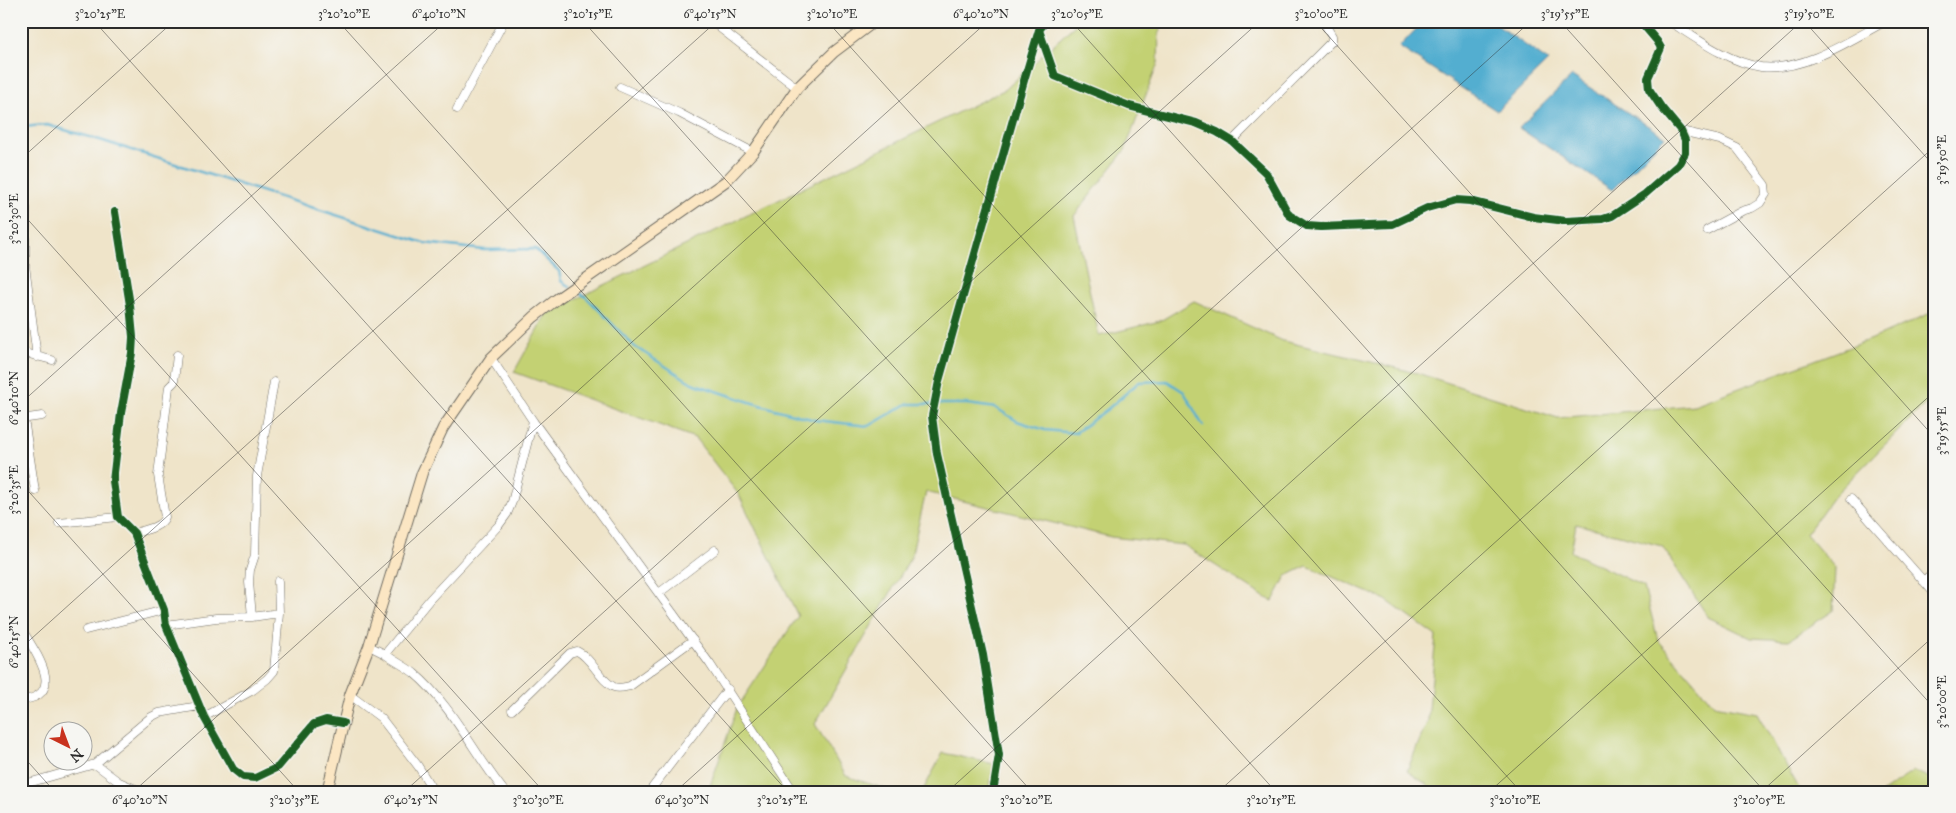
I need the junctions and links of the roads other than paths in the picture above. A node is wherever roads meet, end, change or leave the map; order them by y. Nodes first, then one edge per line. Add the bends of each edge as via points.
1 (504, 21) edge
2 (711, 21) edge
3 (731, 21) edge
4 (874, 21) edge
5 (1046, 21) edge
6 (1323, 21) edge
7 (1640, 21) edge
8 (1669, 21) edge
9 (1886, 21) edge
10 (1039, 30) junction
11 (724, 31) junction
12 (620, 87) dead end
13 (797, 88) junction
14 (457, 109) dead end
15 (1681, 131) junction
16 (1232, 141) junction
17 (753, 152) junction
18 (26, 208) dead end
19 (115, 212) dead end
20 (1707, 230) dead end
21 (21, 352) edge
22 (177, 354) dead end
23 (37, 357) junction
24 (491, 358) junction
25 (52, 360) dead end
26 (274, 382) dead end
27 (42, 416) dead end
28 (22, 419) edge
29 (533, 421) junction
30 (36, 491) dead end
31 (1851, 499) dead end
32 (118, 517) junction
33 (59, 523) dead end
34 (134, 534) junction
35 (715, 550) dead end
36 (1935, 571) edge
37 (278, 581) dead end
38 (1923, 581) junction
39 (659, 593) junction
40 (1935, 594) edge
41 (164, 610) junction
42 (279, 613) junction
43 (252, 617) junction
44 (166, 625) junction
45 (21, 628) edge
46 (86, 630) dead end
47 (693, 640) junction
48 (369, 646) junction
49 (385, 654) junction
50 (728, 690) junction
51 (350, 695) junction
52 (21, 700) edge
53 (199, 706) junction
54 (512, 710) dead end
55 (204, 717) junction
56 (343, 723) junction
57 (95, 764) junction
58 (21, 785) edge
59 (142, 792) edge
60 (328, 792) edge
61 (434, 792) edge
62 (505, 792) edge
63 (649, 792) edge
64 (794, 792) edge
65 (993, 792) edge

1 - 14 street
2 - 11 street
3 - 11 street
4 - 13 main road via 834,52
5 - 10 street
6 - 16 street via 1332,41
7 - 15 street via 1660,48 1648,78 1649,89
8 - 9 street via 1707,46 1742,62 1782,67 1826,52
10 - 16 street via 1055,76 1129,106 1196,123
10 - 65 street via 939,380 932,416 937,454 983,655 999,755
11 - 13 street
12 - 17 street via 679,113
13 - 17 main road
15 - 16 street via 1686,140 1685,153 1678,165 1622,211 1603,219 1566,221 1533,217 1456,200 1427,208 1393,224 1321,227 1308,226 1290,215 1266,173
15 - 20 street via 1720,140 1737,148 1765,185 1766,194 1760,203
17 - 24 main road via 726,181 557,299
18 - 23 street via 25,265
19 - 32 street via 133,338 113,481
21 - 23 street
22 - 34 street via 158,475 165,517 158,525
23 - 25 street
24 - 29 street
24 - 48 main road via 444,428 422,473
26 - 43 street via 257,476 256,555 249,582
27 - 28 street
28 - 30 street
29 - 39 street
29 - 49 street via 507,514
31 - 38 street
32 - 33 street
32 - 34 street
34 - 41 street
35 - 39 street
36 - 38 street
37 - 42 street
38 - 40 street
39 - 47 street
41 - 44 street
41 - 46 street
42 - 43 street
42 - 55 street via 274,671 253,690
43 - 44 street
44 - 53 street
45 - 52 street via 45,671 46,682 35,699
47 - 50 street
47 - 54 street via 630,686 622,688 614,687 577,651
48 - 49 street
48 - 51 main road
49 - 62 street via 413,672 426,685
50 - 63 street
50 - 64 street
51 - 56 main road
51 - 61 street via 381,718
53 - 55 street
53 - 57 street via 151,717
55 - 56 street via 233,769 243,777 255,778 278,767 314,724 326,720
56 - 60 main road
57 - 58 street
57 - 59 street via 119,782

